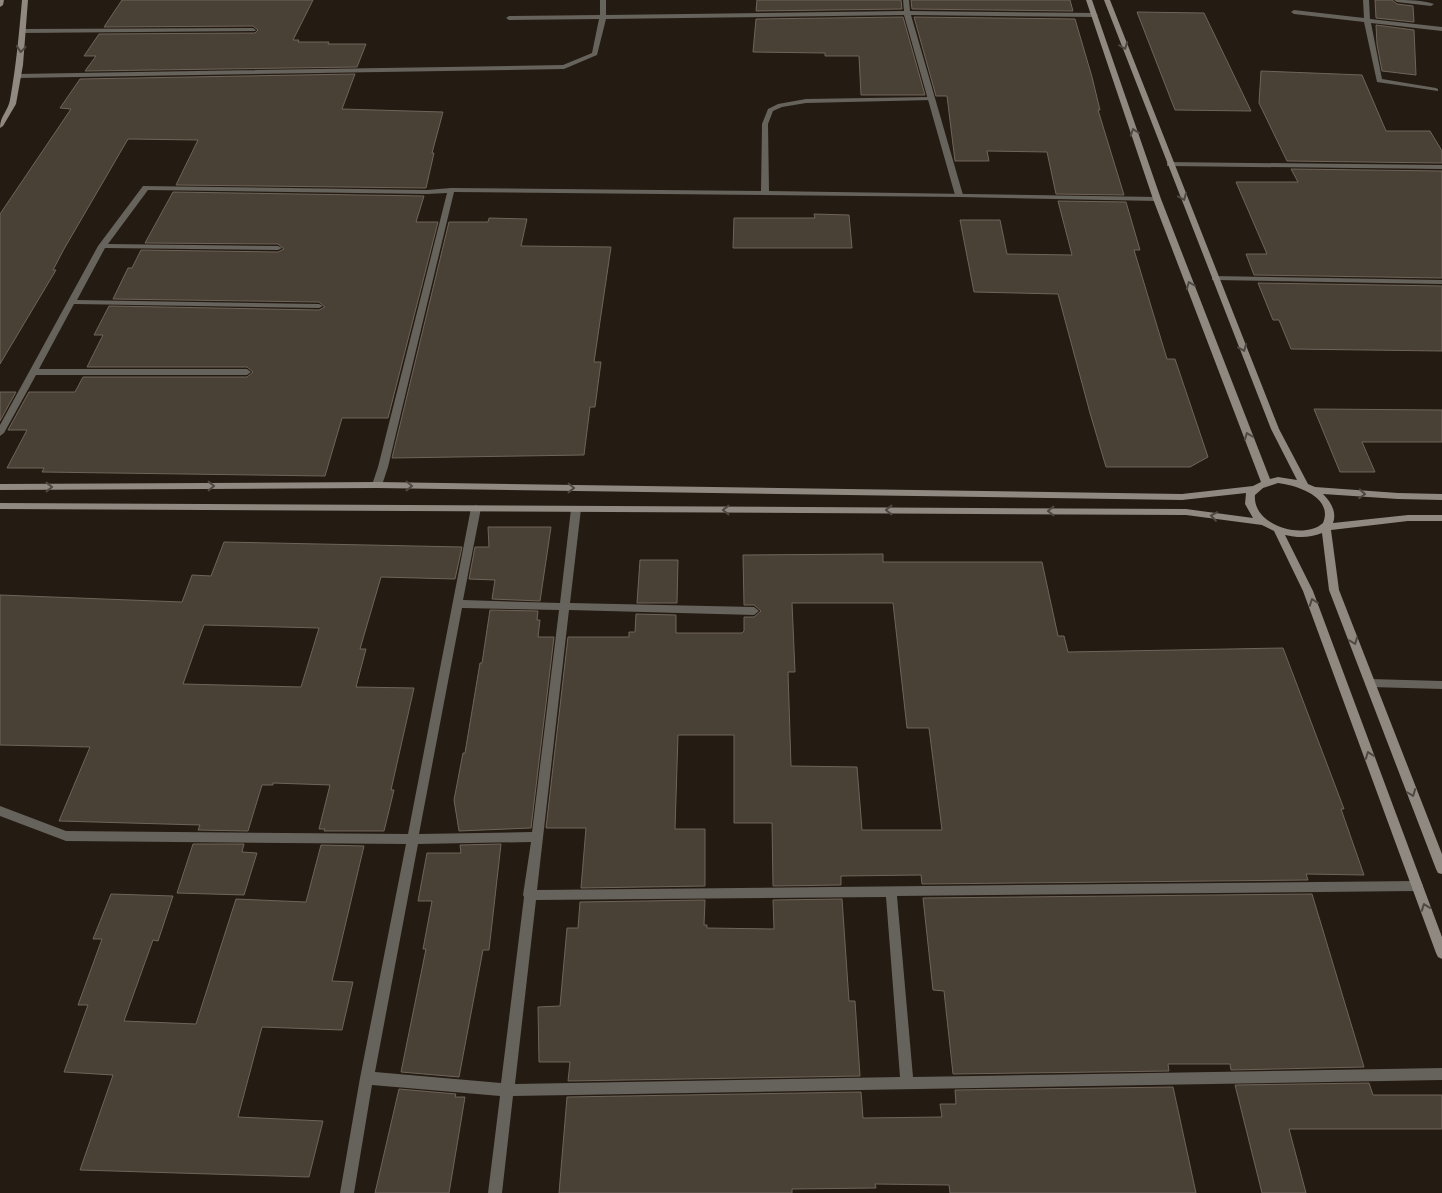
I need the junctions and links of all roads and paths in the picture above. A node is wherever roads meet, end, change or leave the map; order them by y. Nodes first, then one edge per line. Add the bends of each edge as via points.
1 (0, 0) edge
2 (26, 0) edge
3 (603, 0) edge
4 (906, 0) edge
5 (1089, 0) edge
6 (1107, 0) edge
7 (1366, 0) edge
8 (1397, 0) edge
9 (1431, 4) dead end
10 (0, 5) edge
11 (1294, 12) dead end
12 (907, 13) junction
13 (1095, 15) junction
14 (603, 16) junction
15 (509, 18) dead end
16 (1367, 20) junction
17 (1442, 29) edge
18 (253, 30) dead end
19 (23, 31) junction
20 (18, 76) junction
21 (1436, 90) dead end
22 (930, 99) junction
23 (0, 126) edge
24 (1170, 164) junction
25 (1442, 168) edge
26 (451, 190) junction
27 (765, 193) junction
28 (959, 195) junction
29 (1157, 199) junction
30 (102, 246) junction
31 (278, 248) dead end
32 (1215, 278) junction
33 (1442, 282) edge
34 (71, 302) junction
35 (319, 306) dead end
36 (34, 372) junction
37 (247, 372) dead end
38 (0, 433) edge
39 (1266, 482) junction
40 (377, 485) junction
41 (0, 487) edge
42 (1308, 487) junction
43 (1254, 489) junction
44 (1442, 497) edge
45 (0, 506) edge
46 (476, 508) junction
47 (576, 509) junction
48 (1442, 518) edge
49 (1262, 522) junction
50 (1326, 527) junction
51 (1278, 530) junction
52 (459, 604) junction
53 (564, 606) junction
54 (754, 611) dead end
55 (1370, 682) junction
56 (1442, 684) edge
57 (0, 811) edge
58 (538, 837) junction
59 (414, 839) junction
60 (1442, 869) edge
61 (1417, 886) junction
62 (891, 891) junction
63 (529, 895) junction
64 (1442, 953) edge
65 (1442, 1074) edge
66 (367, 1078) junction
67 (907, 1083) junction
68 (506, 1090) junction
69 (347, 1193) edge
70 (495, 1193) edge

1 - 10 street
2 - 19 street
3 - 14 street
4 - 12 street
5 - 13 street
6 -> 24 street
7 - 16 street
8 - 9 street
11 - 16 street
12 - 13 street
12 - 14 street
12 - 22 street
29 -> 13 street
14 - 15 street
14 - 20 street via 595,54 564,67
16 - 17 street
16 - 21 street via 1379,81
18 - 19 street
19 -> 20 street
20 - 23 street via 13,104
22 - 27 street via 806,101 770,110 765,124
22 - 28 street
24 - 25 street
24 -> 32 street
26 - 27 street
26 - 30 street via 146,188
26 - 40 street
27 - 28 street
28 - 29 street
39 -> 29 street
30 - 31 street
30 - 34 street
32 - 33 street
32 -> 42 street via 1275,429
34 - 35 street
34 - 36 street
36 - 37 street
36 - 38 street
39 - 42 street via 1278,480
39 - 43 street
41 -> 40 street
40 -> 43 street via 1182,497
42 -> 44 street
42 - 50 street via 1330,508
43 - 49 street via 1249,504
45 - 46 street
46 - 47 street
46 - 52 street
49 -> 47 street via 1186,512
47 - 53 street
48 - 50 street via 1408,518
49 - 51 street
50 - 51 street via 1304,535
50 -> 55 street via 1334,590
61 -> 51 street via 1308,590
52 - 53 street
52 - 59 street
53 - 54 street
53 - 58 street
55 - 56 street
55 -> 60 street
57 - 59 street via 66,836
58 - 59 street
58 - 63 street
59 - 66 street
61 - 62 street
64 -> 61 street
62 - 63 street
62 - 67 street
63 - 68 street
65 - 67 street
66 - 68 street
66 - 69 street
67 - 68 street
68 - 70 street

